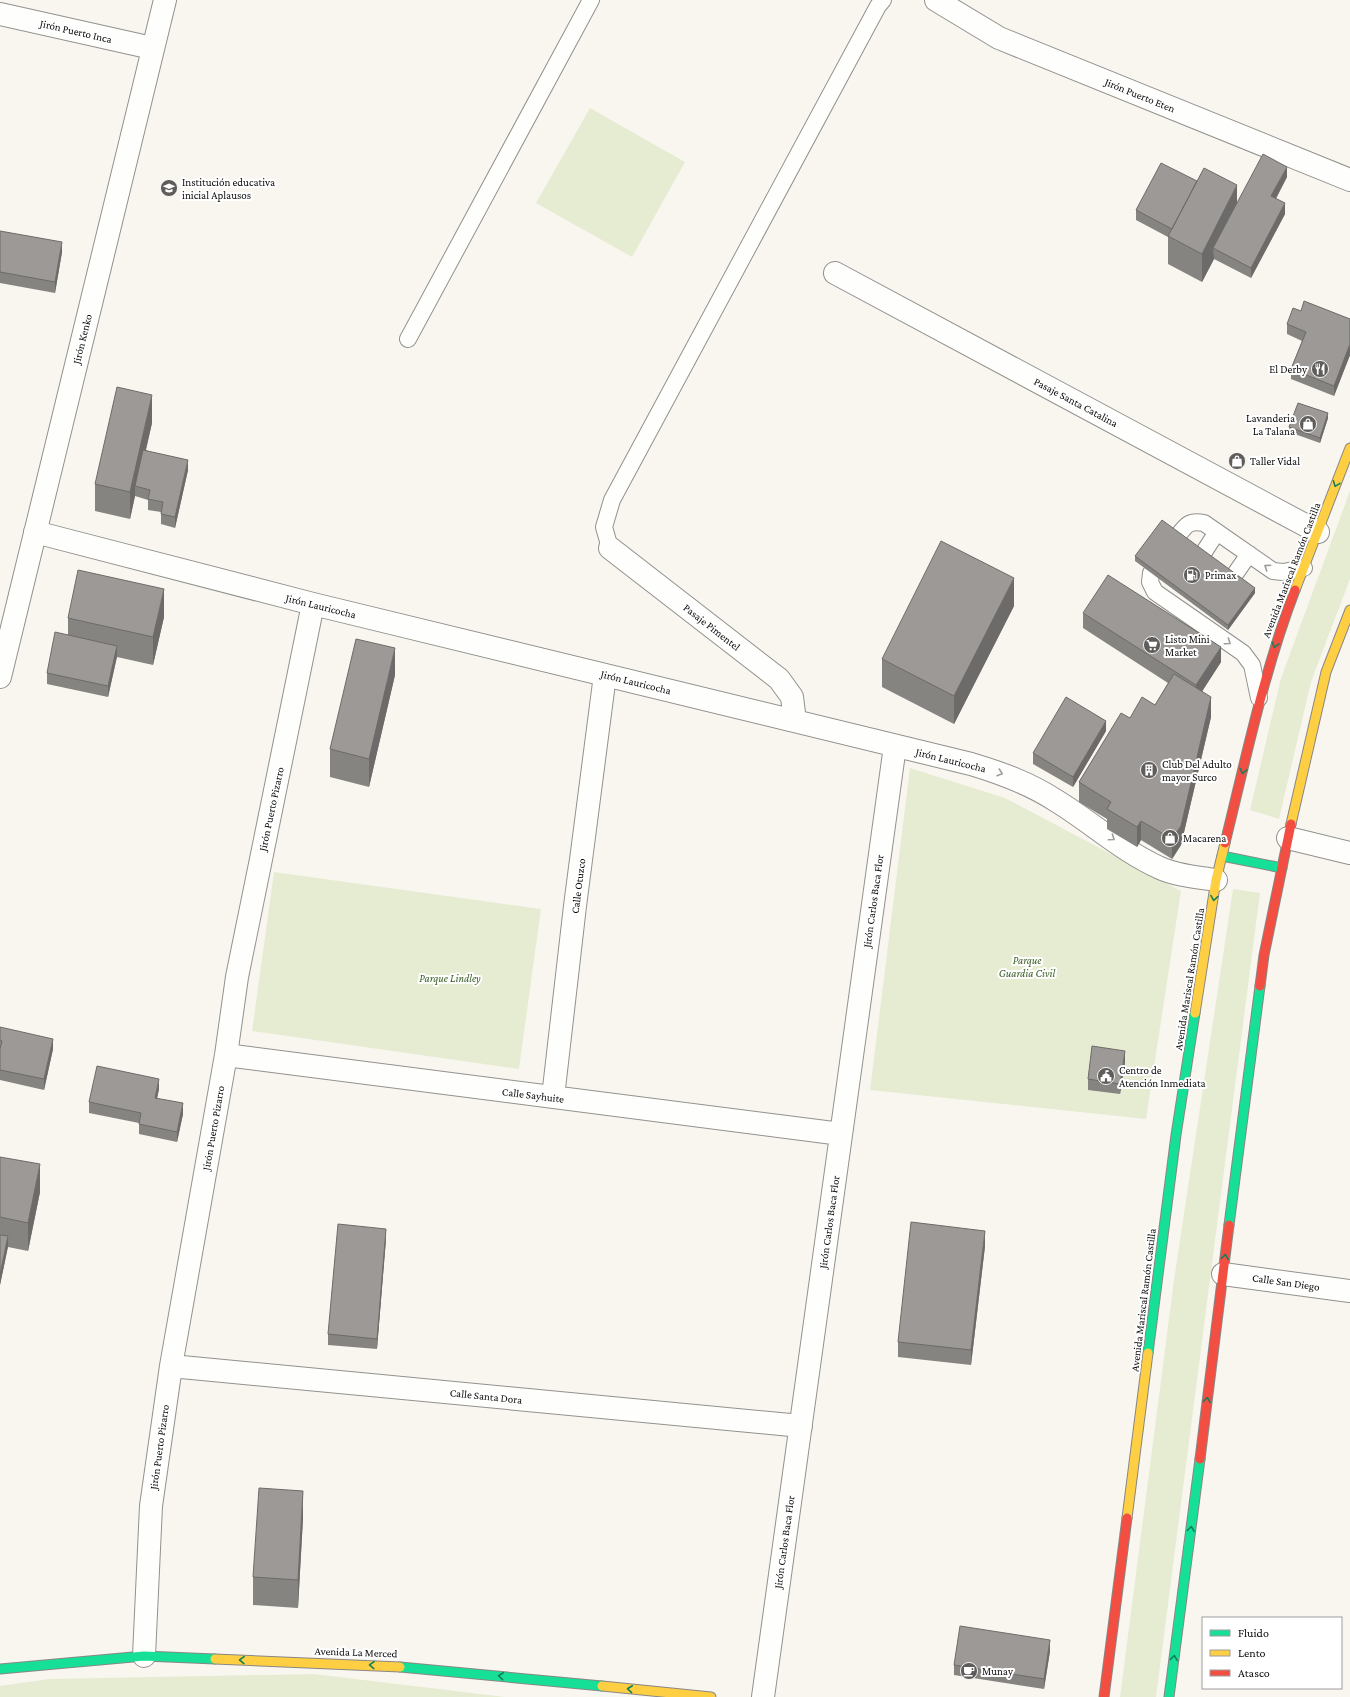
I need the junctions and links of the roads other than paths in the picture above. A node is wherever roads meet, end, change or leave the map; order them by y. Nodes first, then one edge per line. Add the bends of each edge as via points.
1 (165, 0) edge
2 (591, 0) edge
3 (883, 0) edge
4 (936, 0) edge
5 (0, 14) edge
6 (152, 48) junction
7 (1350, 180) edge
8 (835, 273) dead end
9 (408, 339) dead end
10 (1350, 448) edge
11 (35, 532) junction
12 (1217, 532) junction
13 (1318, 532) junction
14 (1177, 536) edge
15 (610, 548) joint
16 (1248, 554) junction
17 (1202, 555) edge
18 (1304, 568) junction
19 (1151, 573) edge
20 (1233, 578) edge
21 (313, 604) junction
22 (1350, 610) edge
23 (605, 675) junction
24 (0, 677) edge
25 (1260, 702) junction
26 (795, 721) junction
27 (895, 746) junction
28 (1288, 838) junction
29 (1350, 853) edge
30 (1222, 856) junction
31 (1282, 868) junction
32 (1216, 880) junction
33 (226, 1055) junction
34 (553, 1097) junction
35 (841, 1134) junction
36 (1223, 1274) junction
37 (1350, 1291) edge
38 (172, 1366) junction
39 (800, 1426) junction
40 (144, 1656) junction
41 (0, 1669) edge
42 (711, 1697) edge
43 (763, 1697) edge
44 (1104, 1697) edge
45 (1170, 1697) edge

1 - 6 street, Jirón Kenko
2 - 9 lane
3 - 15 lane via 612,500 604,527
4 - 7 street, Jirón Puerto Eten via 999,38
5 - 6 street, Jirón Puerto Inca
6 - 11 street, Jirón Kenko
8 - 13 street, Pasaje Santa Catalina
10 -> 13 main road, Avenida Mariscal Ramón Castilla
11 - 21 street, Jirón Lauricocha
11 - 24 street, Jirón Kenko
12 - 14 lane via 1204,523 1195,521 1186,525
12 - 16 lane
12 - 17 lane
13 - 18 main road, Avenida Mariscal Ramón Castilla
15 - 26 street, Pasaje Pimentel via 779,679 792,697
18 -> 16 lane via 1273,571
16 - 20 lane
18 -> 25 main road, Avenida Mariscal Ramón Castilla via 1280,629
19 -> 25 lane via 1150,582 1155,592 1172,597 1204,619 1243,653 1252,665
21 - 23 street, Jirón Lauricocha
21 - 33 street, Jirón Puerto Pizarro via 237,977
22 - 28 main road via 1326,672
23 - 26 street, Jirón Lauricocha
23 - 34 street, Calle Otuzco
25 -> 30 main road, Avenida Mariscal Ramón Castilla
26 - 27 street, Jirón Lauricocha
27 -> 32 street, Jirón Lauricocha via 972,764 1031,786 1160,868 1184,876
27 - 35 street, Jirón Carlos Baca Flor
28 - 29 street
28 - 31 main road
30 - 31 main road
30 - 32 main road, Avenida Mariscal Ramón Castilla
36 -> 31 main road via 1264,955
32 -> 44 main road, Avenida Mariscal Ramón Castilla via 1176,1136
33 - 34 street, Calle Sayhuite
33 - 38 street, Jirón Puerto Pizarro
34 - 35 street, Calle Sayhuite
35 - 39 street, Jirón Carlos Baca Flor
36 - 37 street, Calle San Diego
45 -> 36 main road
38 - 39 street, Calle Santa Dora
38 - 40 street, Jirón Puerto Pizarro via 151,1506
39 - 43 street, Jirón Carlos Baca Flor
40 - 41 main road, Avenida La Merced
42 -> 40 main road, Avenida La Merced via 409,1667

